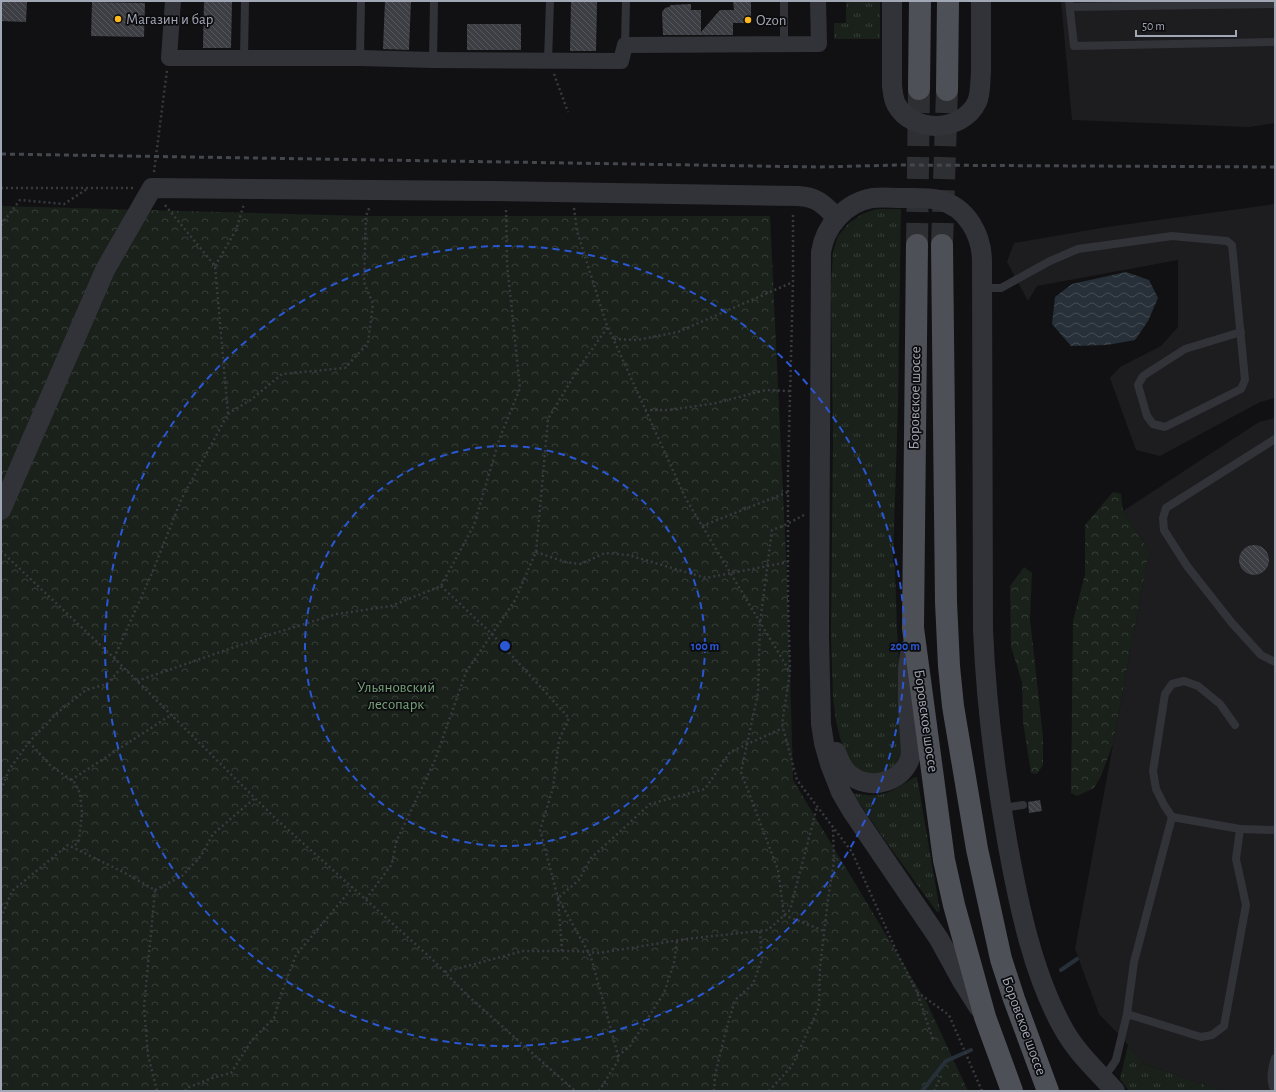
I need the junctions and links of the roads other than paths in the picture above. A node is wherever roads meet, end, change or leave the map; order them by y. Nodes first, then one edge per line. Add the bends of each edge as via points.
1 (173, 1) edge
2 (245, 1) edge
3 (362, 1) edge
4 (434, 1) edge
5 (550, 1) edge
6 (626, 1) edge
7 (784, 1) edge
8 (818, 1) edge
9 (892, 1) edge
10 (920, 1) edge
11 (948, 1) edge
12 (981, 1) edge
13 (1070, 4) edge
14 (1275, 4) edge
15 (1275, 42) edge
16 (784, 44) junction
17 (625, 45) junction
18 (244, 58) junction
19 (360, 58) junction
20 (433, 60) junction
21 (548, 61) junction
22 (919, 89) tunnel mouth
23 (947, 90) tunnel mouth
24 (838, 218) junction
25 (917, 244) tunnel mouth
26 (942, 245) tunnel mouth
27 (982, 288) junction
28 (1241, 332) junction
29 (1275, 439) edge
30 (1, 510) edge
31 (913, 628) junction
32 (1275, 662) edge
33 (821, 704) junction
34 (1235, 725) dead end
35 (1023, 805) dead end
36 (1001, 808) junction
37 (1172, 817) junction
38 (1240, 829) junction
39 (1275, 830) edge
40 (1127, 1014) junction
41 (984, 1017) junction
42 (1275, 1058) edge
43 (1108, 1084) edge
44 (1275, 1090) edge
45 (1012, 1091) edge
46 (1048, 1091) edge

1 - 18 street via 169,58
2 - 18 lane
3 - 19 lane
4 - 20 lane
5 - 21 lane
6 - 17 lane
7 - 16 lane
8 - 16 street via 819,44
9 - 12 street via 894,98 899,109 910,120 933,126 958,122 973,108 979,97
10 - 22 main road
11 - 23 main road
13 - 14 lane
13 - 15 lane via 1074,46
16 - 17 street
17 - 21 street via 621,61
18 - 19 street
19 - 20 street
20 - 21 street
24 - 27 street via 853,205 870,199 930,198 948,203 969,220 977,235 982,251
24 - 30 street via 817,199 807,196 152,188 105,270
24 - 33 street via 830,227 823,242 820,260
25 - 31 main road, Боровское шоссе
26 - 46 main road, Боровское шоссе via 946,602 953,706 977,849 1001,959
27 - 28 lane via 1001,288 1078,249 1172,236 1227,241 1232,245
27 - 36 street via 983,629 985,677
28 - 28 lane via 1245,380 1241,389 1165,427 1153,424 1147,416 1138,385 1143,376 1185,349
29 - 32 lane via 1166,508 1163,518 1164,530 1187,566 1218,606 1261,656
31 - 33 street via 908,668 911,754 907,765 899,774 878,784 861,782 849,775 840,763
31 - 41 main road, Боровское шоссе via 944,860
33 - 41 street via 824,743 841,792 939,939
34 - 37 lane via 1220,704 1198,686 1184,682 1172,684 1165,694 1153,771 1156,789
35 - 36 lane
36 - 43 street via 1016,891 1040,976 1066,1034
37 - 38 lane
37 - 40 lane via 1134,962
38 - 39 lane
38 - 40 lane via 1236,858 1246,905 1224,1026 1212,1035 1201,1037
40 - 43 lane
41 - 45 main road, Боровское шоссе
42 - 44 lane via 1272,1068

